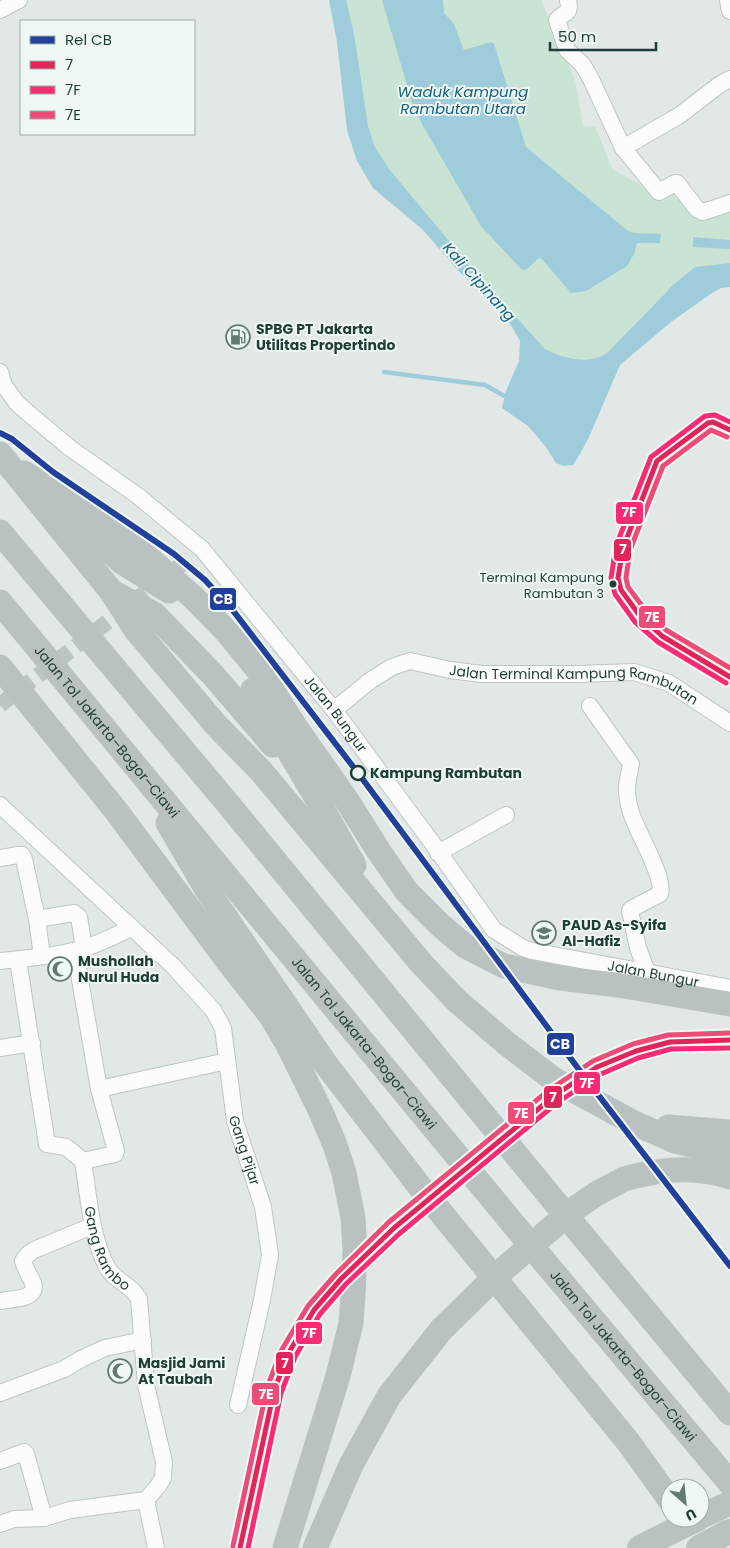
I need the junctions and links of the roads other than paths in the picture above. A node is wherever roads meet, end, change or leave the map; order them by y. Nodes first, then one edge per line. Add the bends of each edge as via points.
1 (19, 0) edge
2 (568, 0) edge
3 (0, 10) edge
4 (730, 79) edge
5 (622, 148) junction
6 (730, 203) edge
7 (0, 372) edge
8 (4, 458) edge
9 (28, 487) junction
10 (0, 532) edge
11 (111, 591) junction
12 (0, 602) edge
13 (0, 667) edge
14 (590, 706) dead end
15 (334, 710) junction
16 (730, 723) edge
17 (133, 763) junction
18 (313, 792) junction
19 (0, 805) edge
20 (506, 815) dead end
21 (438, 853) junction
22 (0, 858) edge
23 (381, 914) junction
24 (37, 918) junction
25 (131, 928) junction
26 (79, 950) junction
27 (42, 956) junction
28 (18, 960) junction
29 (0, 961) edge
30 (647, 972) junction
31 (730, 988) edge
32 (730, 1004) edge
33 (730, 1040) edge
34 (32, 1043) junction
35 (0, 1048) edge
36 (227, 1061) junction
37 (99, 1089) junction
38 (634, 1123) junction
39 (730, 1132) edge
40 (730, 1154) edge
41 (83, 1161) junction
42 (730, 1177) edge
43 (92, 1226) junction
44 (0, 1301) edge
45 (143, 1340) junction
46 (0, 1393) edge
47 (238, 1405) dead end
48 (730, 1413) edge
49 (0, 1461) edge
50 (730, 1483) edge
51 (660, 1486) edge
52 (146, 1500) junction
53 (730, 1502) edge
54 (710, 1513) edge
55 (44, 1518) junction
56 (0, 1524) edge
57 (680, 1528) edge
58 (690, 1528) edge
59 (730, 1531) edge
60 (156, 1548) edge
61 (240, 1548) edge
62 (285, 1548) edge
63 (315, 1548) edge
64 (639, 1548) edge
65 (698, 1548) edge
66 (705, 1548) edge

1 - 3 street
2 - 5 street via 568,12 557,20 564,43 590,77
4 - 5 street via 680,115
5 - 6 street via 659,192 677,183 703,212
7 - 15 street, Jalan Bungur via 4,385 16,402 70,448 138,496 196,554
8 - 9 highway
8 - 32 highway via 117,530 227,632 263,676 407,892 465,946 513,968
9 - 11 highway
9 - 18 highway via 74,517 122,562 175,595 216,639 248,681
10 - 48 highway
11 - 18 highway via 154,614 213,675
11 - 23 highway via 136,630 216,725 261,771
12 - 17 highway, Jalan Tol Jakarta–Bogor–Ciawi
13 - 62 highway via 117,812 271,1016 335,1145 353,1218 354,1295 338,1376
14 - 30 street via 630,764 626,784 628,798 635,824 662,889 660,894 630,910
15 - 16 street, Jalan Terminal Kampung Rambutan via 371,680 410,661 482,674 634,672 669,683
15 - 21 street, Jalan Bungur
17 - 50 highway, Jalan Tol Jakarta–Bogor–Ciawi
17 - 51 highway via 207,890 326,1063 420,1188 629,1443
18 - 23 highway
19 - 25 street, Gang Pijar
20 - 21 street
21 - 30 street, Jalan Bungur via 494,930 520,947
22 - 24 street via 22,855
23 - 38 highway via 457,1001 506,1043 553,1079
24 - 26 street via 77,915
24 - 27 street
25 - 26 street
25 - 36 street, Gang Pijar via 173,966 212,1010 223,1028
26 - 27 street
26 - 37 street
27 - 28 street
28 - 29 street
28 - 34 street
30 - 31 street, Jalan Bungur
33 - 61 main road, bridge via 670,1042 636,1051 597,1067 554,1096 394,1228 341,1279 314,1310 288,1354 274,1391
34 - 35 street
34 - 41 street via 47,1144 66,1147
36 - 37 street
36 - 47 street, Gang Pijar via 235,1121 263,1207 270,1255
37 - 41 street via 116,1151 115,1154
38 - 39 highway
38 - 40 highway via 675,1141
41 - 43 street, Gang Rambo
42 - 63 highway, bridge via 692,1169 624,1179 570,1212 496,1275 440,1330 389,1396 351,1465
43 - 44 street via 28,1254 23,1261 34,1288 32,1292 23,1298
43 - 45 street, Gang Rambo via 107,1269 139,1299
45 - 46 street via 105,1348 64,1369
45 - 52 street, Gang Rambo via 146,1385 164,1462 163,1478
49 - 55 street via 20,1453 26,1454
52 - 55 street via 70,1510
52 - 60 street
53 - 54 highway
55 - 56 street via 14,1519
57 - 64 highway, bridge
58 - 66 highway
59 - 65 highway, bridge

